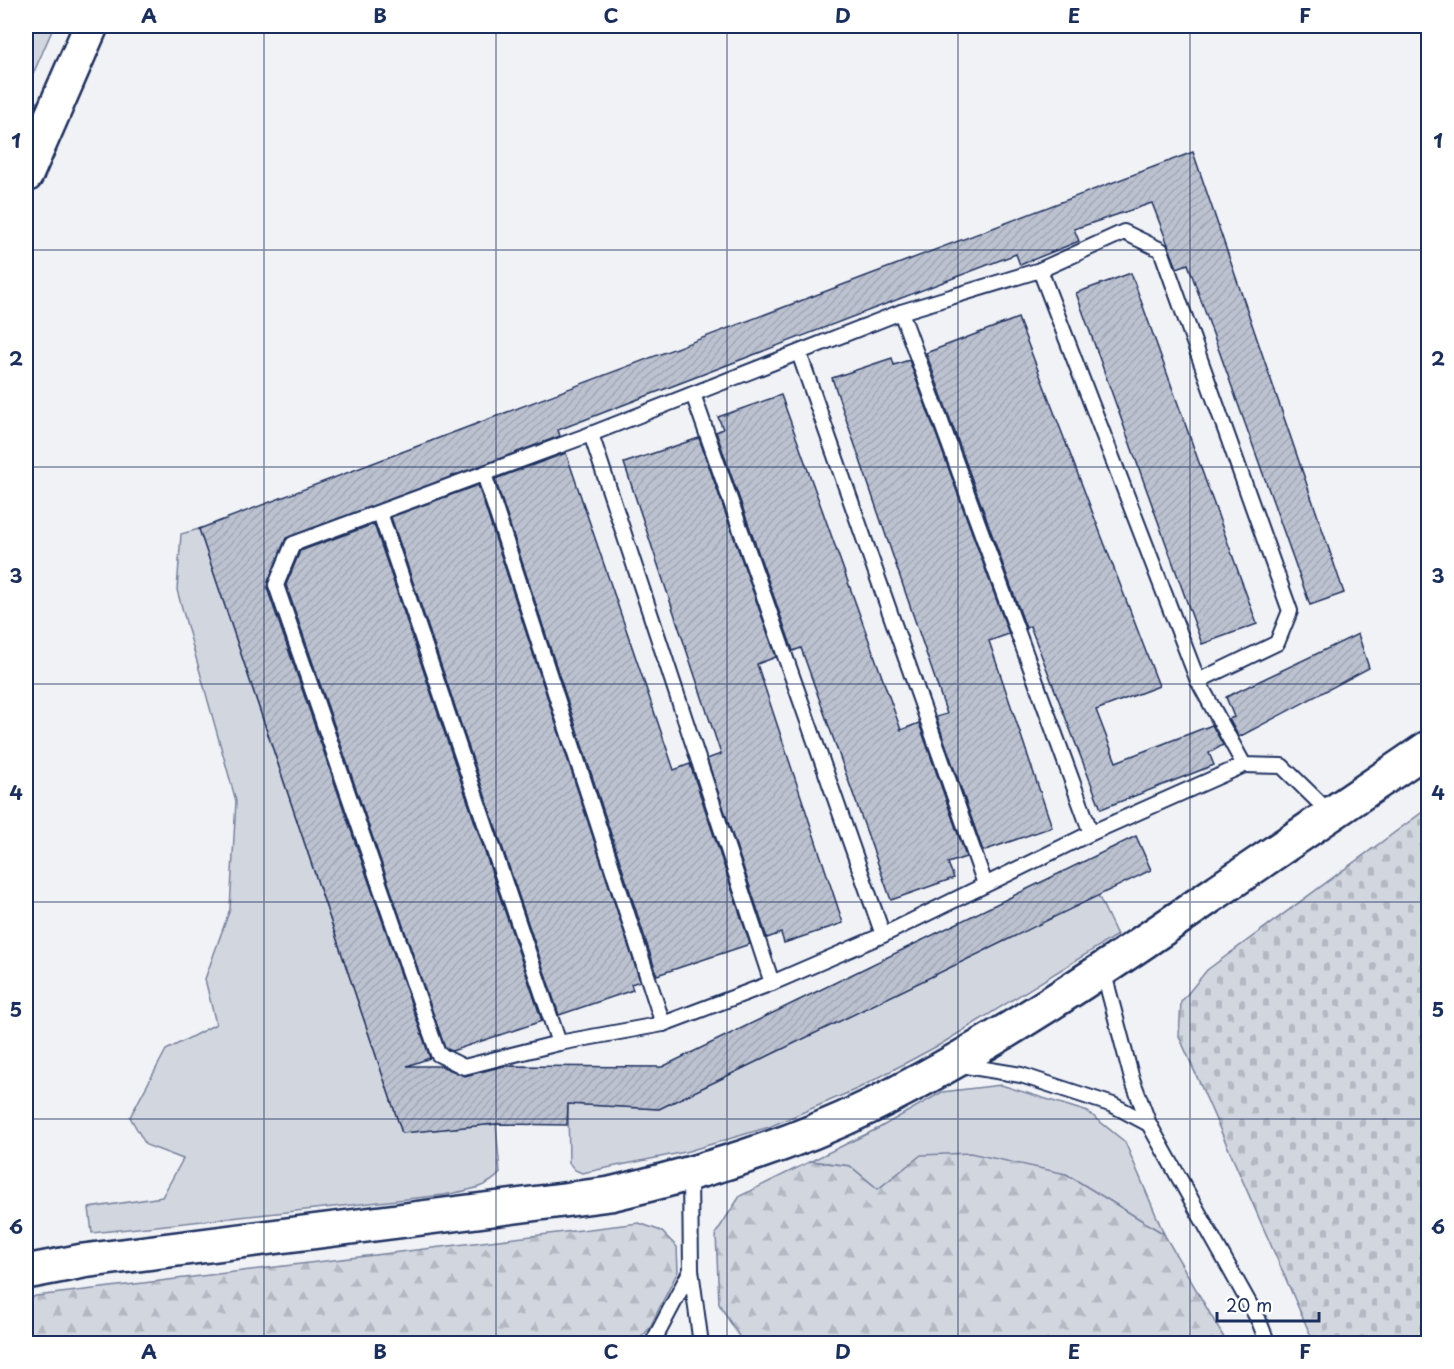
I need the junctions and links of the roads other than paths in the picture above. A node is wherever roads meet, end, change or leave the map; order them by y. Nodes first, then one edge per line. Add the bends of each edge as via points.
1 (91, 26) edge
2 (26, 175) edge
3 (1040, 270) junction
4 (901, 312) junction
5 (799, 353) junction
6 (693, 394) junction
7 (591, 434) junction
8 (484, 474) junction
9 (380, 513) junction
10 (1198, 681) junction
11 (1428, 748) edge
12 (1244, 765) junction
13 (1330, 813) junction
14 (1091, 833) junction
15 (985, 884) junction
16 (883, 935) junction
17 (1103, 970) junction
18 (772, 983) junction
19 (663, 1024) junction
20 (559, 1043) junction
21 (952, 1064) junction
22 (1149, 1124) junction
23 (690, 1175) junction
24 (691, 1270) junction
25 (26, 1272) edge
26 (652, 1344) edge
27 (701, 1344) edge
28 (1268, 1344) edge

1 - 2 street
3 - 4 lane
3 - 10 lane
3 - 10 lane via 1124,232 1161,250 1290,611 1277,643
4 - 5 lane
4 - 14 lane
5 - 6 lane
5 - 15 lane
6 - 7 lane
6 - 16 lane
7 - 8 lane
7 - 18 lane
8 - 9 lane
8 - 19 lane
9 - 20 lane
9 - 20 lane via 293,544 276,585 438,1054 465,1067
10 - 12 lane
11 - 13 street
12 - 13 lane via 1282,766
12 - 14 lane
13 - 17 street
14 - 15 lane
15 - 16 lane
16 - 18 lane
17 - 21 street
17 - 22 lane via 1132,1079
18 - 19 lane
19 - 20 lane
21 - 22 lane via 1021,1075 1113,1106
21 - 23 street via 867,1108 772,1148
22 - 28 lane via 1259,1321
23 - 24 lane
23 - 25 street via 610,1194 83,1261
24 - 26 lane
24 - 27 lane

